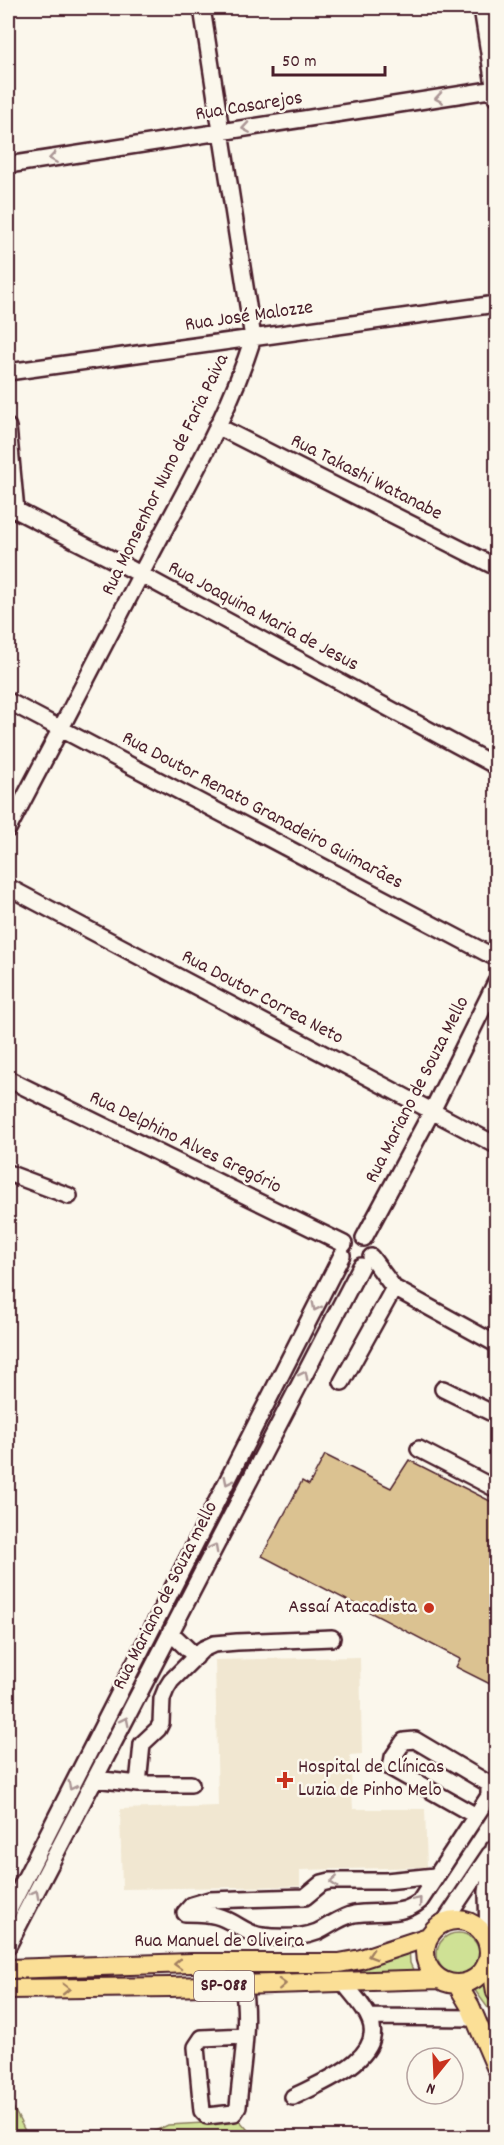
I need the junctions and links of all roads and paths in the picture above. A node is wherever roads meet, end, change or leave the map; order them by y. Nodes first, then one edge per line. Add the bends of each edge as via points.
1 (202, 8) edge
2 (482, 8) edge
3 (496, 89) edge
4 (496, 98) edge
5 (221, 132) junction
6 (8, 165) edge
7 (496, 304) edge
8 (253, 338) junction
9 (8, 372) edge
10 (217, 426) junction
11 (8, 427) edge
12 (12, 508) edge
13 (496, 567) edge
14 (141, 575) junction
15 (8, 701) edge
16 (60, 729) junction
17 (496, 766) edge
18 (8, 829) edge
19 (8, 887) edge
20 (496, 958) edge
21 (496, 982) edge
22 (8, 1079) edge
23 (432, 1111) junction
24 (496, 1145) edge
25 (8, 1173) edge
26 (69, 1196) dead end
27 (364, 1238) junction
28 (343, 1249) junction
29 (366, 1261) junction
30 (394, 1288) junction
31 (496, 1344) edge
32 (342, 1382) dead end
33 (443, 1389) dead end
34 (496, 1415) edge
35 (419, 1449) dead end
36 (496, 1489) edge
37 (170, 1632) junction
38 (332, 1638) dead end
39 (196, 1657) junction
40 (95, 1779) junction
41 (138, 1784) junction
42 (191, 1784) dead end
43 (476, 1816) junction
44 (495, 1846) edge
45 (435, 1876) junction
46 (8, 1912) edge
47 (445, 1921) junction
48 (428, 1937) junction
49 (8, 1946) edge
50 (491, 1947) edge
51 (8, 1969) edge
52 (448, 1981) junction
53 (344, 1982) junction
54 (243, 1985) junction
55 (8, 1989) edge
56 (496, 1992) edge
57 (370, 2018) junction
58 (476, 2018) junction
59 (245, 2036) junction
60 (496, 2067) edge
61 (293, 2097) dead end

1 - 5 street, Rua Monsenhor Nuno de Faria Paiva
2 - 3 street
3 - 4 street
3 -> 5 street, Rua Casarejos
5 -> 6 street, Rua Casarejos
5 - 8 street, Rua Monsenhor Nuno de Faria Paiva
7 - 8 street, Rua José Malozze
8 - 9 street, Rua José Malozze
8 - 10 street, Rua Monsenhor Nuno de Faria Paiva
10 - 13 street, Rua Takashi Watanabe
10 - 14 street, Rua Monsenhor Nuno de Faria Paiva
11 - 12 street
12 - 14 street, Rua Joaquina Maria de Jesus
14 - 16 street, Rua Monsenhor Nuno de Faria Paiva
14 - 17 street, Rua Joaquina Maria de Jesus
15 - 16 street, Rua Doutor Renato Granadeiro Guimarães
16 - 18 street, Rua Monsenhor Nuno de Faria Paiva
16 - 20 street, Rua Doutor Renato Granadeiro Guimarães
19 - 23 street, Rua Doutor Correa Neto
21 - 23 street, Rua Mariano de Souza Mello
22 - 28 street, Rua Delphino Alves Gregório
23 - 24 street, Rua Doutor Correa Neto
23 - 27 street, Rua Mariano de Souza Mello
25 - 26 street
27 - 28 street via 353,1236
27 - 29 street via 371,1246
28 - 29 street via 349,1264
28 -> 46 street, Rua Mariano de Souza mello
29 - 30 street
37 -> 29 street, Rua Mariano de Souza mello
30 - 31 street
30 - 32 street
33 - 34 street
35 - 36 street
37 - 39 street
40 -> 37 street, Rua Mariano de Souza mello
38 - 39 street via 214,1644
39 - 41 street via 166,1689 161,1723 142,1744
40 - 41 street
49 -> 40 street, Rua Mariano de Souza mello
41 - 42 street
43 - 43 street via 489,1796 489,1784 415,1740 404,1741 391,1768
43 - 45 street
44 - 47 street
44 - 50 street via 487,1892
45 -> 45 street via 330,1881 305,1897 209,1900 192,1905 185,1913 216,1916 262,1936 308,1934 344,1917 412,1909
47 - 48 main road, SP-088
47 - 50 main road via 456,1919 476,1926
48 -> 51 main road, Rua Manuel de Oliveira / SP-088 via 339,1963
48 - 52 main road via 424,1955 432,1973
50 - 52 main road, SP-088 via 488,1963 475,1978 466,1983
50 - 56 main road
52 - 53 main road, Rua Manuel de Oliveira / SP-088
52 - 58 main road
54 -> 53 main road, Rua Manuel de Oliveira / SP-088
53 - 57 street
55 -> 54 main road, Rua Manuel de Oliveira / SP-088
54 - 59 street via 247,2005
57 - 58 street
57 - 61 street via 371,2042 362,2057
58 - 60 main road
59 - 59 street via 237,2110 207,2116 201,2111 198,2041

